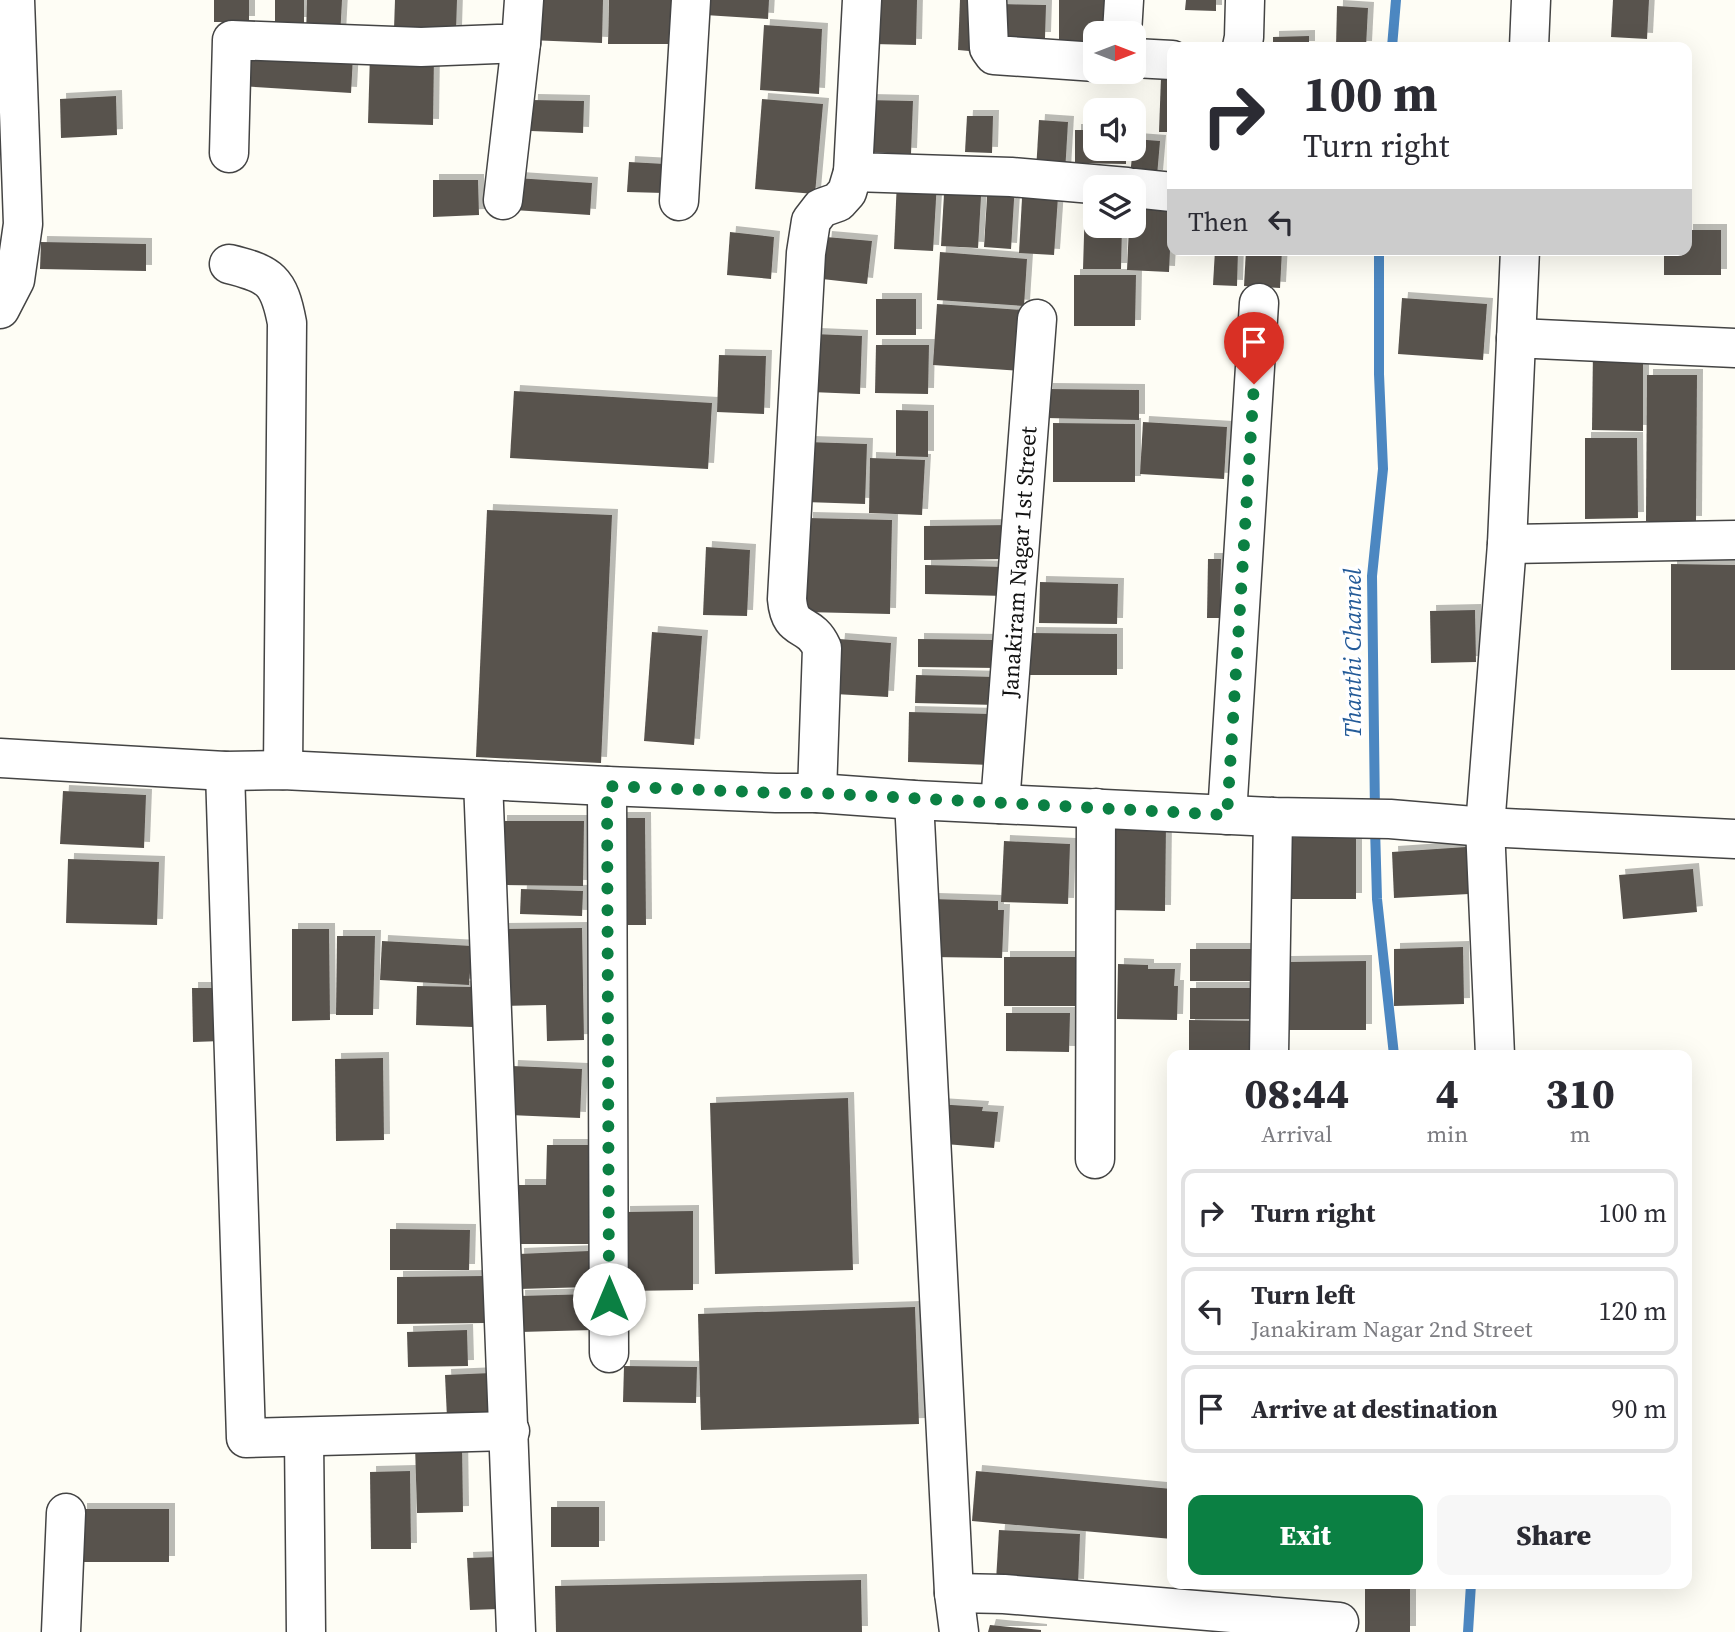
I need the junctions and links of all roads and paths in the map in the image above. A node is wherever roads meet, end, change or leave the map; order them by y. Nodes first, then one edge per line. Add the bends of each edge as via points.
1 (15, 0) edge
2 (524, 0) edge
3 (691, 0) edge
4 (862, 0) edge
5 (987, 0) edge
6 (1124, 0) edge
7 (1245, 0) edge
8 (1531, 0) edge
9 (1123, 21) edge
10 (1242, 42) edge
11 (1529, 42) edge
12 (521, 43) junction
13 (1146, 59) edge
14 (1167, 60) edge
15 (1083, 61) edge
16 (229, 153) dead end
17 (853, 172) junction
18 (1083, 183) edge
19 (1146, 189) edge
20 (1167, 191) edge
21 (503, 200) dead end
22 (679, 201) dead end
23 (1520, 256) edge
24 (229, 264) dead end
25 (1259, 303) dead end
26 (0, 309) edge
27 (1037, 319) dead end
28 (1516, 338) junction
29 (1735, 348) edge
30 (1735, 540) edge
31 (1507, 544) junction
32 (0, 758) edge
33 (284, 770) junction
34 (225, 771) junction
35 (483, 780) junction
36 (607, 786) junction
37 (817, 793) junction
38 (914, 800) junction
39 (1000, 804) junction
40 (1096, 808) junction
41 (1227, 815) junction
42 (1273, 817) junction
43 (1485, 827) junction
44 (1735, 839) edge
45 (1269, 1050) edge
46 (1495, 1050) edge
47 (1095, 1159) dead end
48 (609, 1353) dead end
49 (510, 1431) junction
50 (304, 1437) junction
51 (66, 1513) dead end
52 (954, 1592) junction
53 (1339, 1622) dead end
54 (61, 1632) edge
55 (306, 1632) edge
56 (516, 1632) edge
57 (959, 1632) edge

1 - 26 street via 23,224 15,280
2 - 12 street
3 - 22 street
4 - 17 street
5 - 15 street via 989,48 994,55
6 - 9 street
7 - 10 street
8 - 11 street
12 - 16 street via 422,47 232,40
12 - 21 street
13 - 14 street
17 - 18 street
17 - 37 street via 847,192 838,202 821,208 811,221 806,253 787,599 788,615 811,631 822,648
19 - 20 street
23 - 28 street
24 - 33 street via 272,281 282,297 287,323
25 - 41 street
27 - 39 street, Janakiram Nagar 1st Street
28 - 29 street
28 - 31 street
30 - 31 street
31 - 43 street
32 - 34 street
33 - 34 street
33 - 35 street
34 - 50 street via 246,1438
35 - 36 street
35 - 49 street
36 - 37 street
36 - 48 street
37 - 38 street
38 - 39 street
38 - 52 street
39 - 40 street
40 - 41 street
40 - 47 street
41 - 42 street
42 - 43 street via 1373,818
42 - 45 street
43 - 44 street
43 - 46 street
49 - 50 street
49 - 56 street
50 - 55 street
51 - 54 street
52 - 53 street
52 - 57 street

